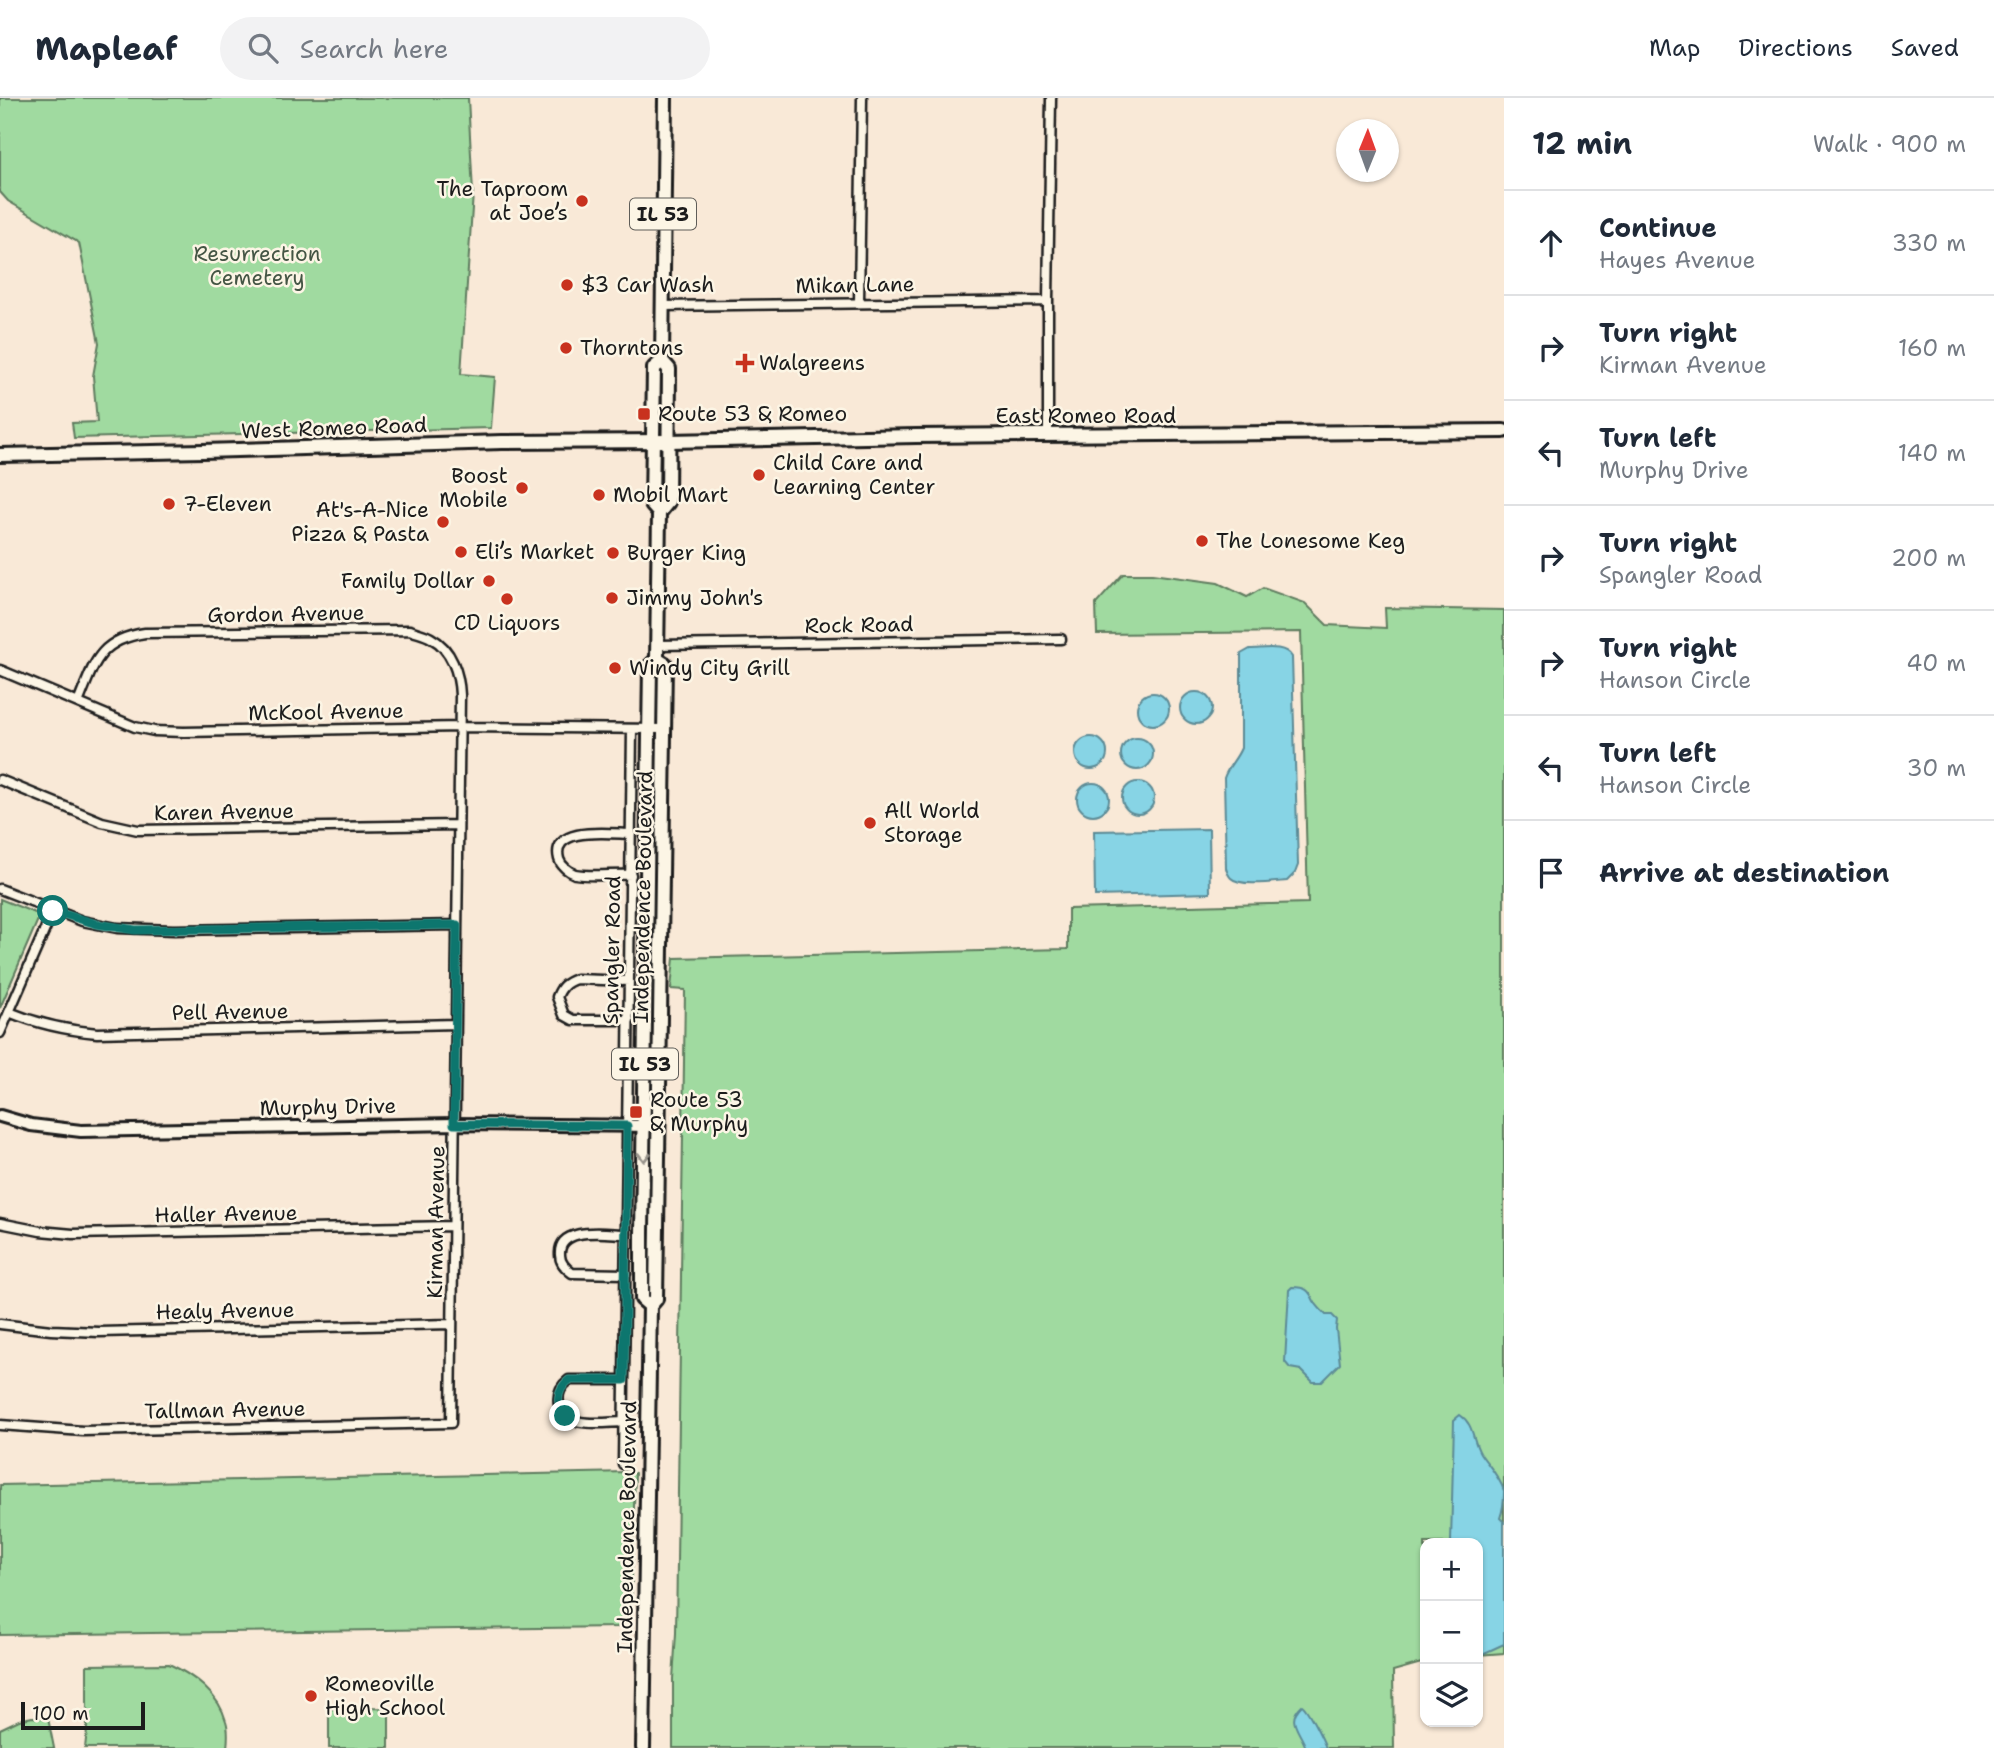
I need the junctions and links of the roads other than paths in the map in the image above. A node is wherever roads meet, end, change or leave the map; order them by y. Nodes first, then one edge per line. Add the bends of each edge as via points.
1 (665, 98) edge
2 (862, 98) edge
3 (1051, 98) edge
4 (1048, 301) junction
5 (859, 302) junction
6 (662, 306) junction
7 (662, 360) junction
8 (1501, 431) edge
9 (1048, 436) junction
10 (653, 441) junction
11 (668, 441) junction
12 (0, 455) edge
13 (659, 513) junction
14 (1061, 639) dead end
15 (658, 645) junction
16 (657, 659) junction
17 (0, 670) edge
18 (78, 702) junction
19 (460, 727) junction
20 (632, 729) junction
21 (649, 729) junction
22 (664, 729) junction
23 (0, 780) edge
24 (458, 825) junction
25 (631, 834) junction
26 (631, 875) junction
27 (0, 889) edge
28 (53, 911) junction
29 (457, 925) junction
30 (629, 981) junction
31 (9, 1012) junction
32 (629, 1020) junction
33 (456, 1024) junction
34 (0, 1033) edge
35 (0, 1116) edge
36 (454, 1124) junction
37 (627, 1126) junction
38 (644, 1126) junction
39 (659, 1126) junction
40 (0, 1223) edge
41 (453, 1226) junction
42 (626, 1234) junction
43 (626, 1274) junction
44 (650, 1306) junction
45 (0, 1324) edge
46 (452, 1324) junction
47 (624, 1380) junction
48 (624, 1422) junction
49 (451, 1423) joint
50 (0, 1425) edge
51 (623, 1464) dead end
52 (643, 1748) edge

1 - 6 main road, Independence Boulevard / IL 53
2 - 5 street
3 - 4 street
4 - 5 street, Mikan Lane
4 - 9 street
5 - 6 street, Mikan Lane
6 - 7 main road, Independence Boulevard / IL 53
7 - 10 main road, Independence Boulevard / IL 53 via 654,368
7 - 11 main road, Independence Boulevard / IL 53 via 669,369
8 - 9 main road, East Romeo Road
9 - 11 main road, East Romeo Road
10 - 11 main road, West Romeo Road
10 - 12 main road, West Romeo Road
10 - 13 main road, Independence Boulevard / IL 53 via 652,505
11 - 13 main road, Independence Boulevard / IL 53 via 668,502
13 - 15 main road, Independence Boulevard / IL 53
14 - 15 street, Rock Road
15 - 16 main road, Independence Boulevard / IL 53
16 - 21 main road, Independence Boulevard / IL 53 via 650,666
16 - 22 main road, Independence Boulevard / IL 53 via 665,664
17 - 18 street, McKool Avenue
18 - 19 street, McKool Avenue via 135,727 163,732
18 - 19 street, Gordon Avenue via 99,656 112,643 133,635 410,630 433,638 450,656 459,678
19 - 20 street, McKool Avenue
19 - 24 street, Kirman Avenue
20 - 21 street, McKool Avenue
20 - 25 street, Spangler Road
21 - 22 street, McKool Avenue
21 - 38 main road, Independence Boulevard / IL 53
22 - 39 main road, Independence Boulevard / IL 53
23 - 24 street, Karen Avenue via 102,822 138,830
24 - 29 street, Kirman Avenue
25 - 26 street, Spangler Road
25 - 26 street via 568,837 560,847 559,859 575,874
26 - 30 street, Spangler Road
27 - 28 street
28 - 29 street via 135,930
28 - 31 street
29 - 33 street, Kirman Avenue
30 - 32 street, Spangler Road
30 - 32 street via 576,979 560,988 557,997 564,1015 573,1020
31 - 33 street, Pell Avenue via 66,1030 97,1032
31 - 34 street
32 - 37 street, Spangler Road
33 - 36 street, Kirman Avenue
35 - 36 street, Murphy Drive via 39,1127 88,1132
36 - 37 street, Murphy Drive
36 - 41 street, Kirman Avenue
37 - 38 street, Murphy Drive
37 - 42 street, Spangler Road
38 - 39 street, Murphy Drive
38 -> 44 main road, Independence Boulevard / IL 53 via 642,1299
39 - 44 main road, Independence Boulevard / IL 53 via 656,1299
40 - 41 street, Haller Avenue via 74,1234
41 - 46 street, Kirman Avenue
42 - 43 street, Spangler Road
42 - 43 street via 574,1234 559,1253 572,1273
43 - 47 street, Spangler Road
44 - 52 main road, Independence Boulevard / IL 53
45 - 46 street, Healy Avenue via 82,1332
46 - 49 street, Kirman Avenue
47 - 48 street, Spangler Road
47 - 48 street via 569,1380 558,1397 561,1411 574,1421
48 - 51 street, Spangler Road
49 - 50 street, Tallman Avenue via 83,1431

